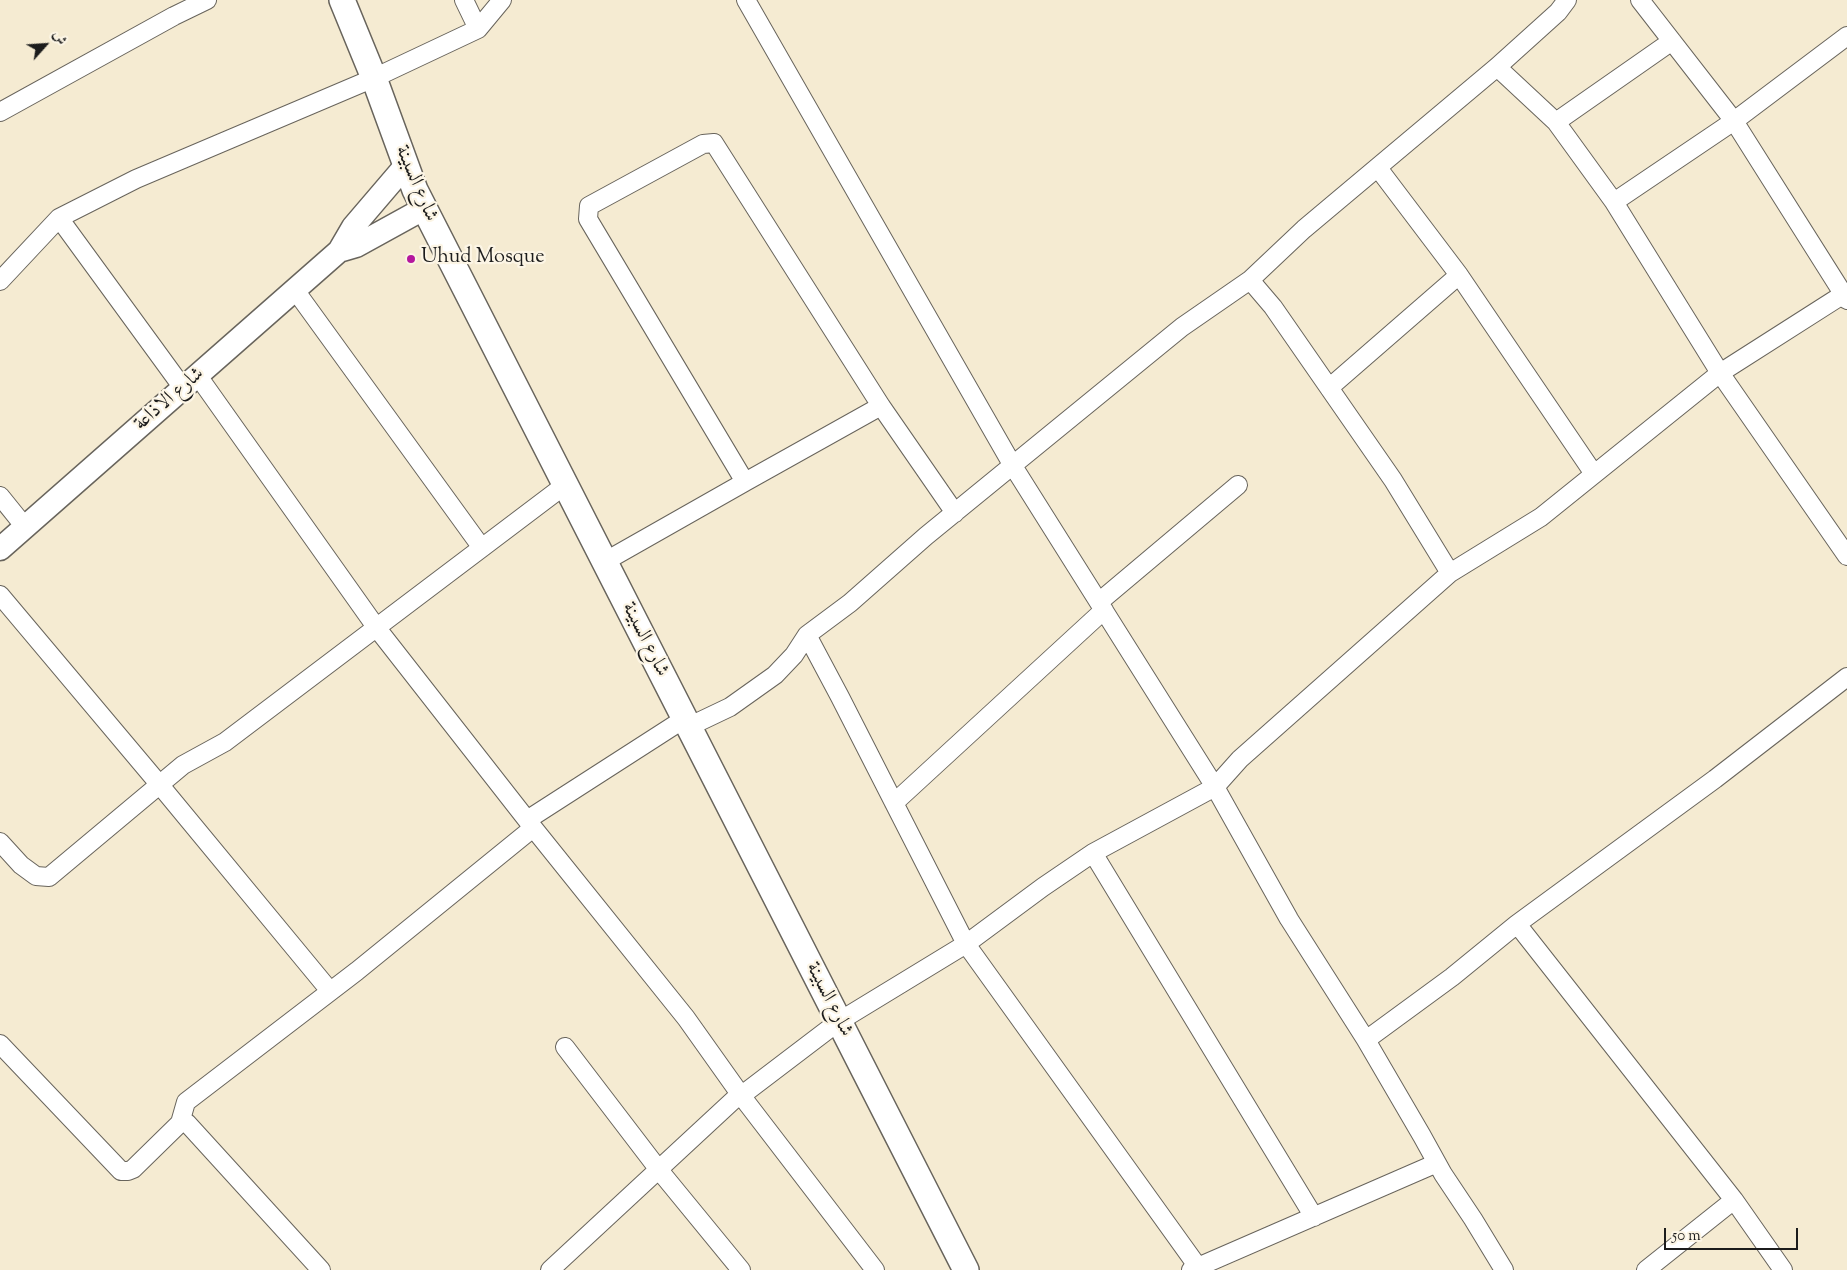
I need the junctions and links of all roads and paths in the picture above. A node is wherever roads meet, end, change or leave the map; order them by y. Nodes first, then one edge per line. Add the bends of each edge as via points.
1 (207, 0) edge
2 (342, 0) edge
3 (464, 0) edge
4 (502, 0) edge
5 (746, 0) edge
6 (1568, 0) edge
7 (1640, 0) edge
8 (478, 29) junction
9 (1847, 36) edge
10 (1672, 41) junction
11 (1497, 66) junction
12 (374, 78) junction
13 (0, 112) edge
14 (1734, 121) junction
15 (1556, 122) junction
16 (406, 166) junction
17 (1378, 168) junction
18 (1614, 202) junction
19 (424, 208) junction
20 (60, 218) junction
21 (339, 251) junction
22 (1459, 275) junction
23 (1250, 280) junction
24 (0, 281) edge
25 (295, 290) junction
26 (1846, 296) edge
27 (1720, 373) junction
28 (190, 382) junction
29 (1329, 388) junction
30 (882, 406) junction
31 (1013, 466) junction
32 (1594, 474) junction
33 (744, 482) junction
34 (565, 484) junction
35 (1238, 485) dead end
36 (0, 496) edge
37 (954, 513) junction
38 (25, 527) junction
39 (1844, 545) edge
40 (482, 548) junction
41 (0, 549) edge
42 (604, 562) junction
43 (1450, 573) junction
44 (0, 595) edge
45 (1101, 606) junction
46 (376, 627) junction
47 (806, 635) junction
48 (1847, 677) edge
49 (686, 723) junction
50 (159, 784) junction
51 (1215, 786) junction
52 (894, 803) junction
53 (530, 824) junction
54 (0, 842) edge
55 (1093, 853) junction
56 (1517, 924) junction
57 (966, 944) junction
58 (330, 991) junction
59 (838, 1022) junction
60 (1366, 1040) junction
61 (0, 1044) edge
62 (565, 1047) dead end
63 (740, 1094) junction
64 (180, 1123) junction
65 (1437, 1163) junction
66 (659, 1170) junction
67 (1734, 1200) junction
68 (1314, 1217) junction
69 (1194, 1268) edge
70 (321, 1270) edge
71 (550, 1270) edge
72 (741, 1270) edge
73 (875, 1270) edge
74 (966, 1270) edge
75 (1504, 1270) edge
76 (1646, 1270) edge
77 (1783, 1270) edge

1 - 13 street
2 - 12 main road, شارع السبينة
3 - 8 street
4 - 8 street
5 - 31 street
6 - 11 street
7 - 10 street
8 - 12 street
9 - 14 street
10 - 14 street
10 - 15 street
11 - 15 street
11 - 17 street
12 - 16 main road, شارع السبينة
12 - 20 street via 136,178
14 - 18 street
14 - 26 street
15 - 18 street
16 - 19 main road, شارع السبينة
16 - 21 street, شارع الاذاعة via 353,227
17 - 22 street
17 - 23 street via 1304,228
18 - 27 street
19 - 21 street, شارع الاذاعة via 356,246
19 - 34 main road, شارع السبينة
20 - 24 street
20 - 28 street
21 - 25 street, شارع الاذاعة
22 - 29 street
22 - 32 street
23 - 29 street via 1273,307
23 - 31 street via 1182,327
25 - 28 street, شارع الاذاعة
25 - 40 street
26 - 27 street
27 - 32 street
27 - 39 street
28 - 38 street, شارع الاذاعة
28 - 46 street
29 - 43 street via 1393,480
30 - 33 street
30 - 33 street via 714,143 703,144 589,206 588,219
30 - 37 street
31 - 37 street
31 - 45 street
32 - 43 street via 1540,517
33 - 42 street
34 - 40 street
34 - 42 main road, شارع السبينة
35 - 45 street
36 - 38 street
37 - 47 street via 850,603
38 - 41 street, شارع الاذاعة
40 - 46 street
42 - 49 main road, شارع السبينة
43 - 51 street via 1240,759
44 - 50 street
45 - 51 street
45 - 52 street
46 - 50 street via 225,742 183,765
46 - 53 street
47 - 49 street via 794,655 775,675 730,707
47 - 52 street
48 - 56 street via 1715,779
49 - 53 street
49 - 59 main road, شارع السبينة
50 - 54 street via 49,877 36,876
50 - 58 street
51 - 55 street
51 - 60 street via 1290,919
52 - 57 street
53 - 58 street
53 - 63 street via 686,1018
55 - 57 street
55 - 68 street
56 - 60 street
56 - 67 street
57 - 59 street
57 - 69 street
58 - 64 street via 186,1102
59 - 63 street
59 - 74 main road, شارع السبينة
60 - 65 street
61 - 64 street via 121,1171 133,1169
62 - 66 street
63 - 66 street
63 - 73 street
64 - 70 street via 188,1123
65 - 68 street
65 - 75 street
66 - 71 street
66 - 72 street
67 - 76 street
67 - 77 street
68 - 69 street

